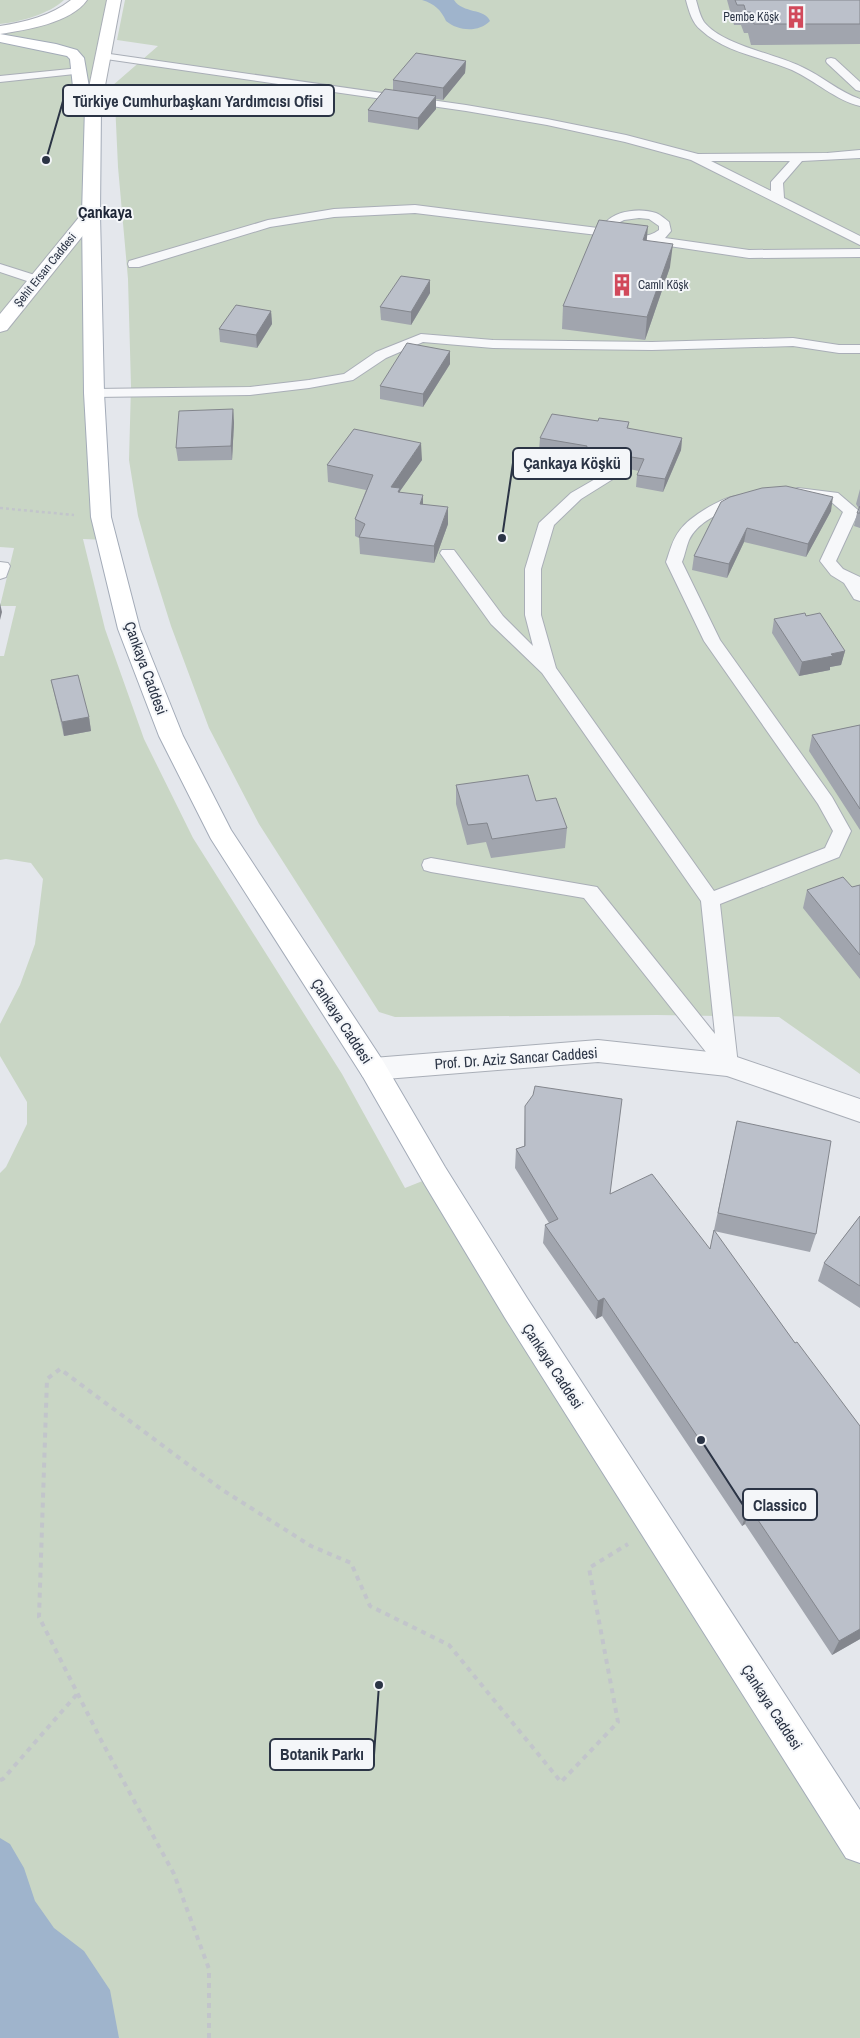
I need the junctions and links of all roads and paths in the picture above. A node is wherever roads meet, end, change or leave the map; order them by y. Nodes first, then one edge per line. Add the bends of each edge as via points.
1 (80, 0) edge
2 (114, 0) edge
3 (692, 0) edge
4 (0, 30) edge
5 (0, 38) edge
6 (102, 56) junction
7 (831, 61) dead end
8 (80, 71) junction
9 (0, 78) edge
10 (860, 88) edge
11 (860, 103) edge
12 (93, 107) junction
13 (860, 154) edge
14 (800, 156) junction
15 (695, 157) junction
16 (778, 198) junction
17 (91, 214) junction
18 (617, 234) junction
19 (649, 239) junction
20 (860, 241) edge
21 (860, 253) edge
22 (134, 264) dead end
23 (0, 268) edge
24 (36, 280) junction
25 (0, 326) edge
26 (860, 349) edge
27 (94, 393) junction
28 (616, 471) dead end
29 (784, 493) edge
30 (760, 496) edge
31 (0, 508) edge
32 (101, 517) junction
33 (448, 553) dead end
34 (855, 581) edge
35 (860, 596) edge
36 (548, 669) junction
37 (431, 865) dead end
38 (710, 900) junction
39 (728, 1065) junction
40 (373, 1069) junction
41 (860, 1111) edge
42 (656, 1526) junction
43 (78, 1693) junction
44 (0, 1780) edge
45 (860, 1844) edge
46 (209, 2038) edge

1 - 4 main road via 42,22
2 - 6 main road, Çankaya Caddesi
3 - 11 lane via 695,16 705,29 720,39 796,68
5 - 8 main road via 66,51 77,58
6 - 12 main road, Çankaya Caddesi
6 - 15 lane via 547,122
7 - 10 lane
8 - 9 lane
8 - 12 main road via 81,87
12 - 17 main road, Çankaya Caddesi
13 - 14 lane
14 - 15 lane
14 - 16 lane via 777,182
15 - 16 lane
16 - 20 lane
17 - 24 main road, Şehit Ersan Caddesi
17 - 27 main road, Çankaya Caddesi
18 - 19 lane via 631,239
18 - 19 lane via 611,226 615,219 625,215 646,215 658,218 666,228 662,234
18 - 22 lane via 415,209 334,213 268,224
19 - 21 lane via 749,254
23 - 24 lane
24 - 25 main road, Şehit Ersan Caddesi
26 - 27 lane via 792,342 652,346 503,344 421,338 381,355 348,377 309,384 250,391
27 - 32 main road, Çankaya Caddesi
28 - 36 lane via 576,496 548,523 533,569 533,615
29 - 34 lane via 833,496 851,511 828,561 837,572
30 - 38 lane via 744,498 717,509 697,522 682,538 674,562 712,641 826,800 842,831 832,852
31 - 32 path
32 - 40 main road, Çankaya Caddesi via 129,629 171,736 220,833
33 - 36 lane via 497,620
34 - 35 lane
36 - 38 lane
37 - 39 lane via 590,892
38 - 39 lane
39 - 40 street, Prof. Dr. Aziz Sancar Caddesi via 598,1051
39 - 41 street, Prof. Dr. Aziz Sancar Caddesi
40 - 42 main road, Çankaya Caddesi via 516,1308
42 - 43 path via 589,1568 618,1722 561,1782 449,1645 370,1606 351,1563 311,1546 222,1489 60,1369 48,1379 39,1617
42 - 45 main road, Çankaya Caddesi
43 - 44 path
43 - 46 path via 174,1874 209,1969

